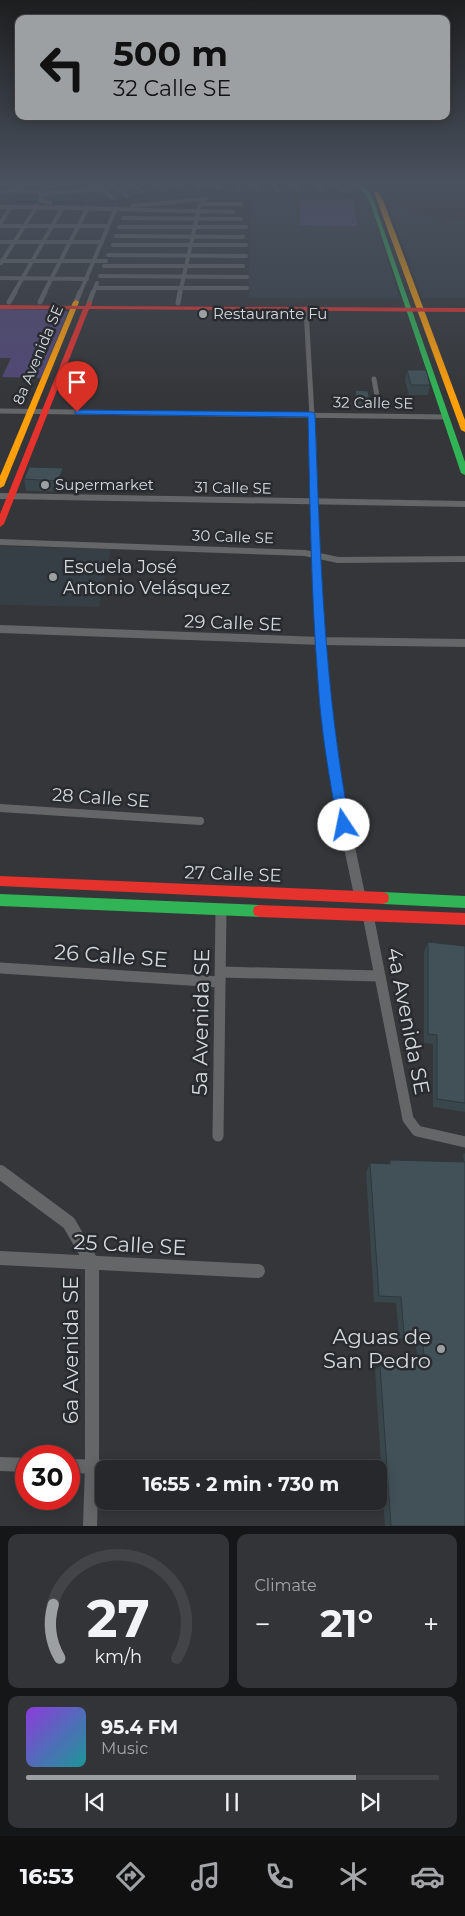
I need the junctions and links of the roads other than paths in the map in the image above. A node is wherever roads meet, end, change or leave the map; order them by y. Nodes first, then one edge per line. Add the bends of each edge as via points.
1 (37, 254) edge
2 (65, 254) edge
3 (96, 254) edge
4 (389, 254) edge
5 (401, 254) edge
6 (108, 255) joint
7 (189, 256) junction
8 (246, 256) dead end
9 (2, 261) edge
10 (33, 261) junction
11 (62, 261) junction
12 (93, 261) junction
13 (105, 263) junction
14 (0, 266) edge
15 (186, 266) junction
16 (244, 266) dead end
17 (100, 276) junction
18 (184, 276) junction
19 (246, 277) dead end
20 (0, 278) edge
21 (23, 278) junction
22 (53, 278) junction
23 (87, 278) junction
24 (96, 288) junction
25 (181, 288) junction
26 (247, 288) dead end
27 (40, 302) junction
28 (178, 303) junction
29 (3, 304) edge
30 (465, 304) edge
31 (81, 305) junction
32 (407, 307) junction
33 (420, 307) junction
34 (306, 309) junction
35 (465, 310) edge
36 (374, 379) dead end
37 (377, 396) dead end
38 (0, 411) edge
39 (31, 412) junction
40 (45, 412) junction
41 (312, 414) junction
42 (446, 418) junction
43 (465, 430) edge
44 (465, 473) edge
45 (0, 486) edge
46 (6, 496) edge
47 (315, 502) junction
48 (465, 504) edge
49 (0, 524) edge
50 (0, 542) edge
51 (316, 556) junction
52 (465, 559) edge
53 (0, 629) edge
54 (321, 641) junction
55 (465, 643) edge
56 (0, 808) edge
57 (200, 821) dead end
58 (0, 881) edge
59 (360, 897) junction
60 (0, 900) edge
61 (465, 902) edge
62 (221, 909) junction
63 (368, 915) junction
64 (465, 919) edge
65 (0, 968) edge
66 (379, 976) junction
67 (221, 977) junction
68 (218, 1136) dead end
69 (465, 1142) edge
70 (0, 1172) edge
71 (0, 1258) edge
72 (92, 1263) junction
73 (258, 1270) dead end
74 (0, 1464) edge
75 (15, 1465) edge
76 (80, 1466) edge
77 (92, 1466) junction
78 (95, 1466) edge
79 (90, 1526) edge

1 - 10 street
2 - 11 street
3 - 12 street, 8a Avenida SE
4 - 32 main road
5 - 33 main road
6 - 7 street
6 - 13 street, 8a Avenida SE
7 - 8 street
7 - 15 street
9 - 10 street
9 - 14 street
10 - 11 street
10 - 21 street
11 - 12 street
11 - 22 street
12 - 13 street
12 - 23 street, 8a Avenida SE
13 - 15 street
13 - 17 street, 8a Avenida SE
15 - 16 street
15 - 18 street
17 - 18 street
17 - 24 street, 8a Avenida SE
18 - 19 street
18 - 25 street
20 - 21 street
21 - 22 street
21 - 29 street
22 - 23 street
22 - 27 street
23 - 31 street, 8a Avenida SE
24 - 25 street
24 - 31 street, 8a Avenida SE
25 - 26 street
25 - 28 street
27 - 29 main road
27 - 31 main road
28 - 31 main road
28 - 32 main road
29 - 31 main road
30 - 33 main road
31 - 34 main road
31 - 39 main road, 8a Avenida SE
31 - 40 main road, 8a Avenida SE
32 - 33 main road
32 - 34 main road
32 - 42 main road
33 - 35 main road
33 - 43 main road
34 - 41 street
36 - 37 street
38 - 39 street, 32 Calle SE
39 - 40 street, 32 Calle SE
39 - 45 main road, 8a Avenida SE
40 - 41 street, 32 Calle SE
40 - 46 main road, 8a Avenida SE
41 - 42 street, 32 Calle SE
41 - 47 street
42 - 44 main road
46 - 47 street, 31 Calle SE
46 - 49 main road, 8a Avenida SE
47 - 48 street, 31 Calle SE
47 - 51 street
50 - 51 street, 30 Calle SE via 305,552
51 - 52 street, 30 Calle SE via 338,560
51 - 54 street
53 - 54 street, 29 Calle SE
54 - 55 street, 29 Calle SE
54 - 59 street via 333,770
56 - 57 street, 28 Calle SE
58 - 59 main road, 27 Calle SE
59 - 61 main road, 27 Calle SE
60 - 62 main road, 27 Calle SE
62 - 63 main road, 27 Calle SE
62 - 67 street, 5a Avenida SE
63 - 64 main road, 27 Calle SE
63 - 66 street, 4a Avenida SE
65 - 67 street, 26 Calle SE
66 - 67 street, 26 Calle SE
66 - 69 street, 4a Avenida SE via 408,1119 418,1131
67 - 68 street, 5a Avenida SE
70 - 72 street via 69,1223
71 - 72 street, 25 Calle SE
72 - 73 street, 25 Calle SE
72 - 77 street, 6a Avenida SE
74 - 75 street
76 - 77 street
77 - 78 street
77 - 79 street, 6a Avenida SE

